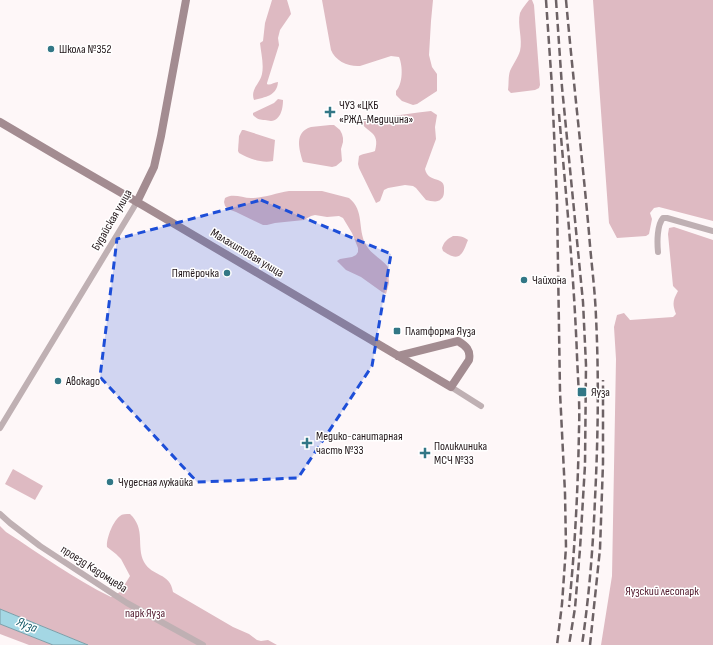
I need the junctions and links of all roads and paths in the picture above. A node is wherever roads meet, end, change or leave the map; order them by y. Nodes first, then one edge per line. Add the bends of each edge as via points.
1 (186, 0) edge
2 (0, 122) edge
3 (137, 202) junction
4 (713, 231) edge
5 (658, 252) dead end
6 (398, 356) junction
7 (451, 387) junction
8 (481, 406) dead end
9 (0, 428) edge
10 (0, 514) edge
11 (204, 645) edge

1 - 3 street, Будайская улица via 154,167
2 - 3 street, Малахитовая улица
3 - 6 street, Малахитовая улица
3 - 9 street, Будайская улица
4 - 5 street via 663,218 660,221 657,240
6 - 7 street, Малахитовая улица
6 - 7 street via 458,341 467,347 470,355
7 - 8 street, Малахитовая улица
10 - 11 street, проезд Кадомцева via 40,546 127,603

